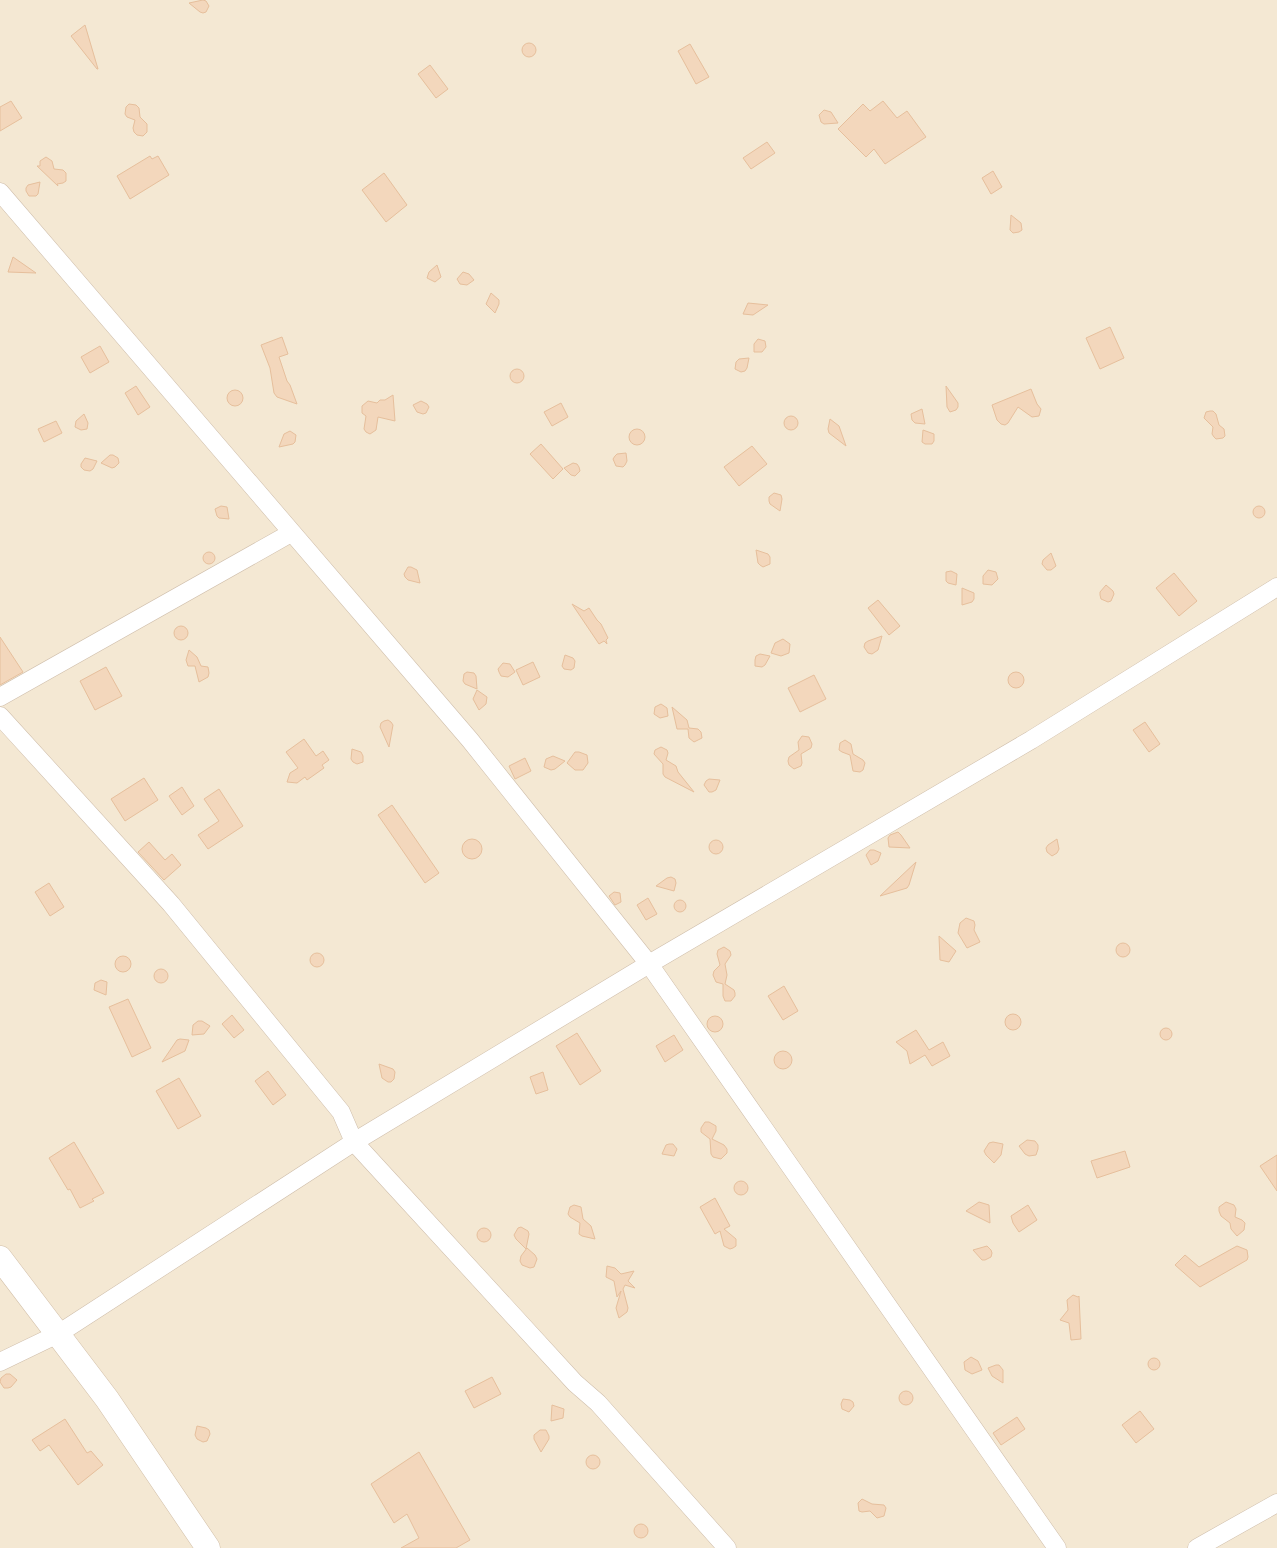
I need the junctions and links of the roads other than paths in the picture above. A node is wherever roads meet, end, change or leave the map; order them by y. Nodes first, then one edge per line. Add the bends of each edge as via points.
1 (0, 192) edge
2 (291, 533) junction
3 (1277, 587) edge
4 (0, 698) edge
5 (0, 716) edge
6 (649, 964) junction
7 (354, 1142) junction
8 (0, 1258) edge
9 (58, 1334) junction
10 (0, 1362) edge
11 (1277, 1503) edge
12 (208, 1548) edge
13 (726, 1548) edge
14 (1057, 1548) edge
15 (1197, 1548) edge

1 - 2 street
2 - 4 street
2 - 6 street via 470,740
3 - 6 street via 1031,740
5 - 7 street via 171,904 341,1112
6 - 7 street
6 - 14 street
7 - 9 street
7 - 13 street via 574,1383 598,1403
8 - 9 street
9 - 10 street
9 - 12 street via 107,1399
11 - 15 street

